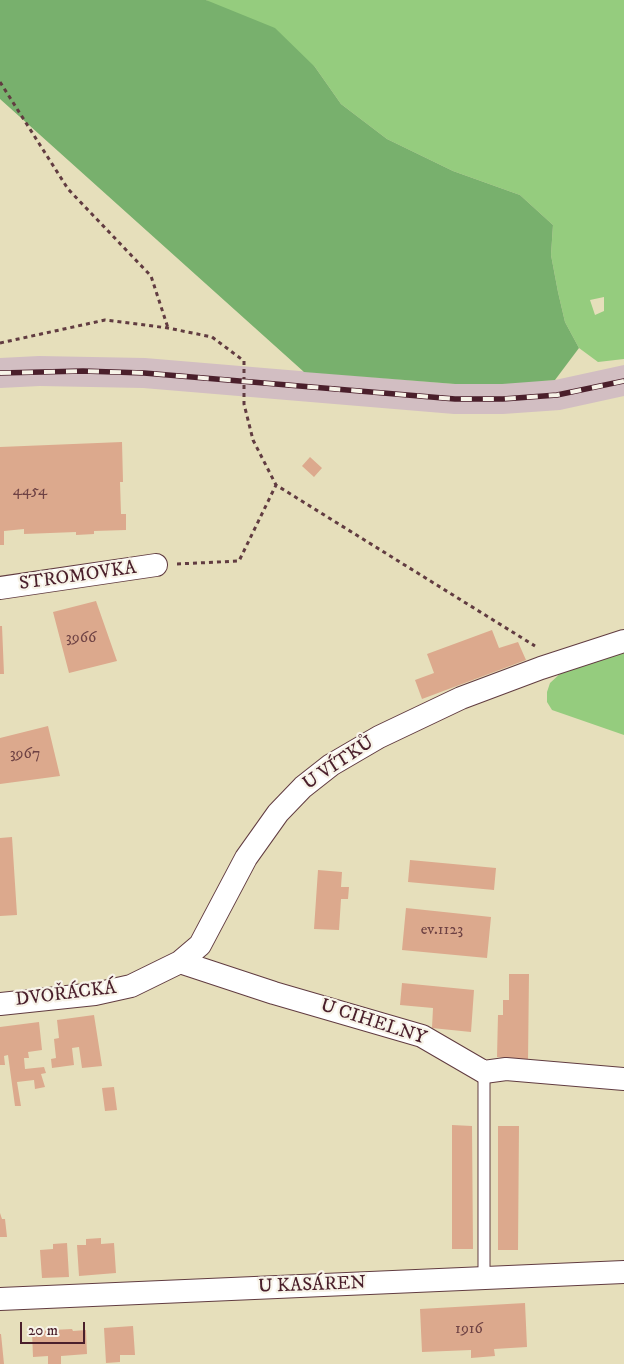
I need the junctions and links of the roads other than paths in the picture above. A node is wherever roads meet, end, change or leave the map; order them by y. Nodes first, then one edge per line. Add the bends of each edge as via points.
1 (156, 565) road end
2 (0, 588) edge
3 (624, 641) edge
4 (180, 962) junction
5 (132, 986) joint
6 (0, 1004) edge
7 (484, 1072) junction
8 (624, 1079) edge
9 (624, 1272) edge
10 (484, 1279) junction
11 (0, 1299) edge

1 - 2 street, STROMOVKA
3 - 4 street, U VÍTKŮ via 461,698 379,737 331,765 278,813 246,858 200,945
4 - 5 street, U VÍTKŮ
4 - 7 street, U CIHELNY via 422,1036
5 - 6 street, DVOŘÁCKÁ via 95,994
7 - 8 street via 506,1069
7 - 10 lane
9 - 10 street, U KASÁREN
10 - 11 street, U KASÁREN

